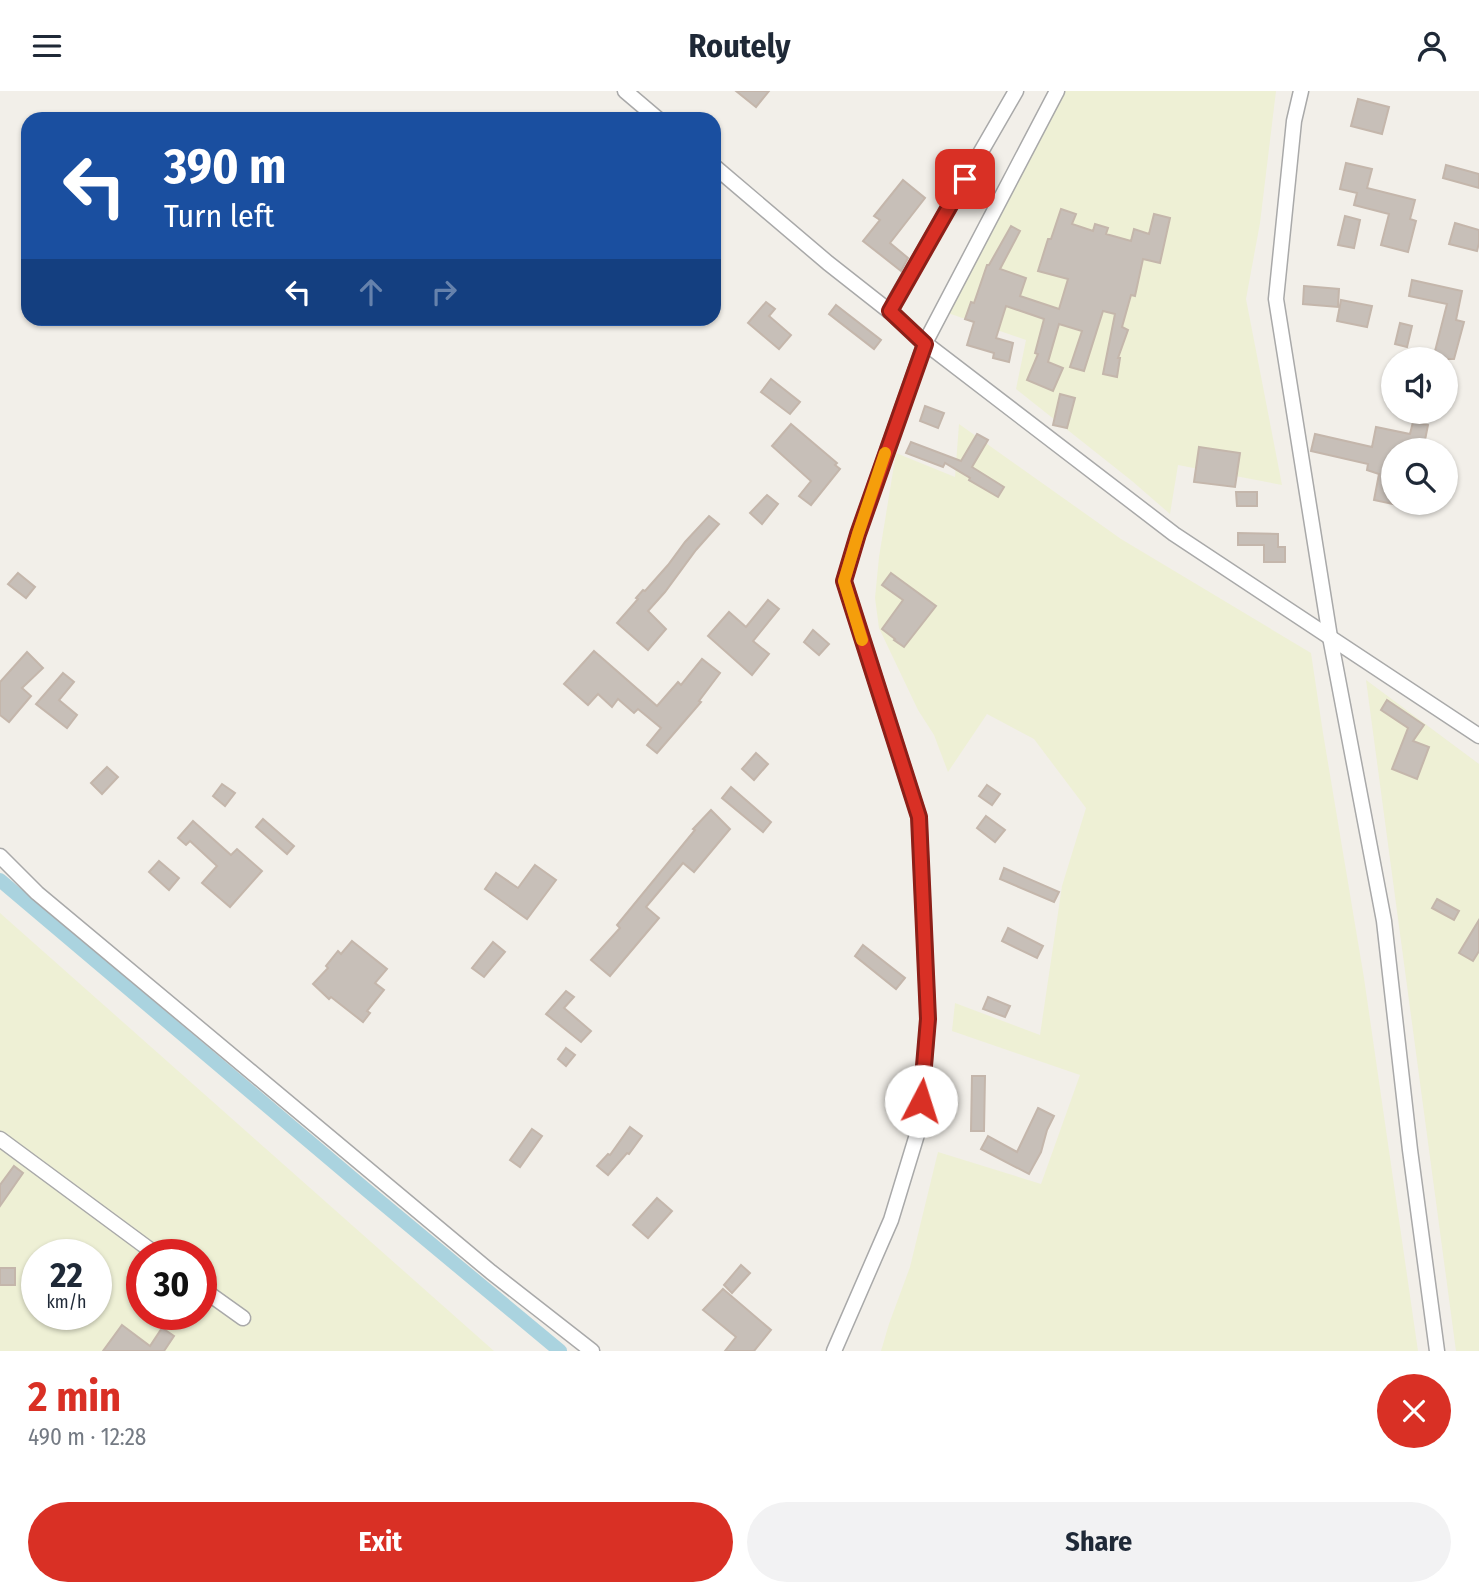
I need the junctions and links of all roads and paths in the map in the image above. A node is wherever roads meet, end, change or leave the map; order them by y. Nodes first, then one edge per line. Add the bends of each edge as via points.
1 (625, 91) edge
2 (1016, 91) edge
3 (1057, 91) edge
4 (1301, 91) edge
5 (650, 112) edge
6 (721, 172) edge
7 (890, 311) junction
8 (925, 344) junction
9 (1330, 637) junction
10 (1479, 736) edge
11 (0, 856) edge
12 (0, 1139) edge
13 (135, 1239) edge
14 (217, 1299) edge
15 (243, 1318) dead end
16 (592, 1351) edge
17 (834, 1351) edge
18 (1437, 1351) edge

1 - 5 street
2 - 7 street
3 - 8 street
4 - 9 street via 1276,299
6 - 7 street
7 - 8 street
8 - 9 street via 1174,534
8 - 17 street via 844,581 919,817 928,1019 919,1128 891,1220
9 - 10 street
9 - 18 street via 1384,921
11 - 16 street via 37,893
12 - 13 street
14 - 15 street

